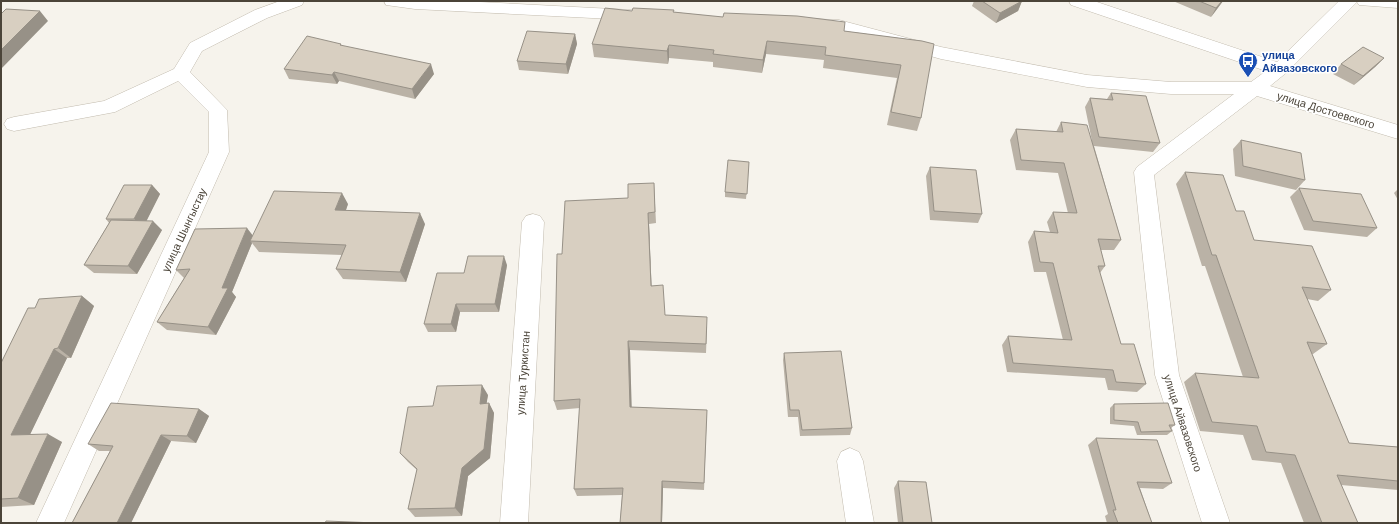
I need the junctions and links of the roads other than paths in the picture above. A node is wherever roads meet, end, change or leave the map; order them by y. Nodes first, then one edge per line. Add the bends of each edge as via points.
1 (296, 1) edge
2 (392, 1) edge
3 (1077, 1) edge
4 (1349, 1) edge
5 (1365, 1) edge
6 (414, 3) edge
7 (1398, 4) edge
8 (650, 16) edge
9 (800, 23) edge
10 (1280, 69) junction
11 (180, 73) junction
12 (1254, 88) junction
13 (14, 124) dead end
14 (1398, 132) edge
15 (533, 222) dead end
16 (850, 461) dead end
17 (50, 523) edge
18 (514, 523) edge
19 (860, 523) edge
20 (1216, 523) edge

1 - 11 street via 261,14 196,48
2 - 6 street
3 - 10 street
4 - 10 street
5 - 7 street
6 - 8 street
9 - 12 street, улица Достоевского via 839,25 941,53 1086,81 1171,88
10 - 12 street
11 - 13 street via 108,106
11 - 17 street, улица Шынгыстау via 218,110 219,152
12 - 14 street, улица Достоевского
12 - 20 street, улица Айвазовского via 1144,172 1167,375
15 - 18 street, улица Туркистан
16 - 19 street

